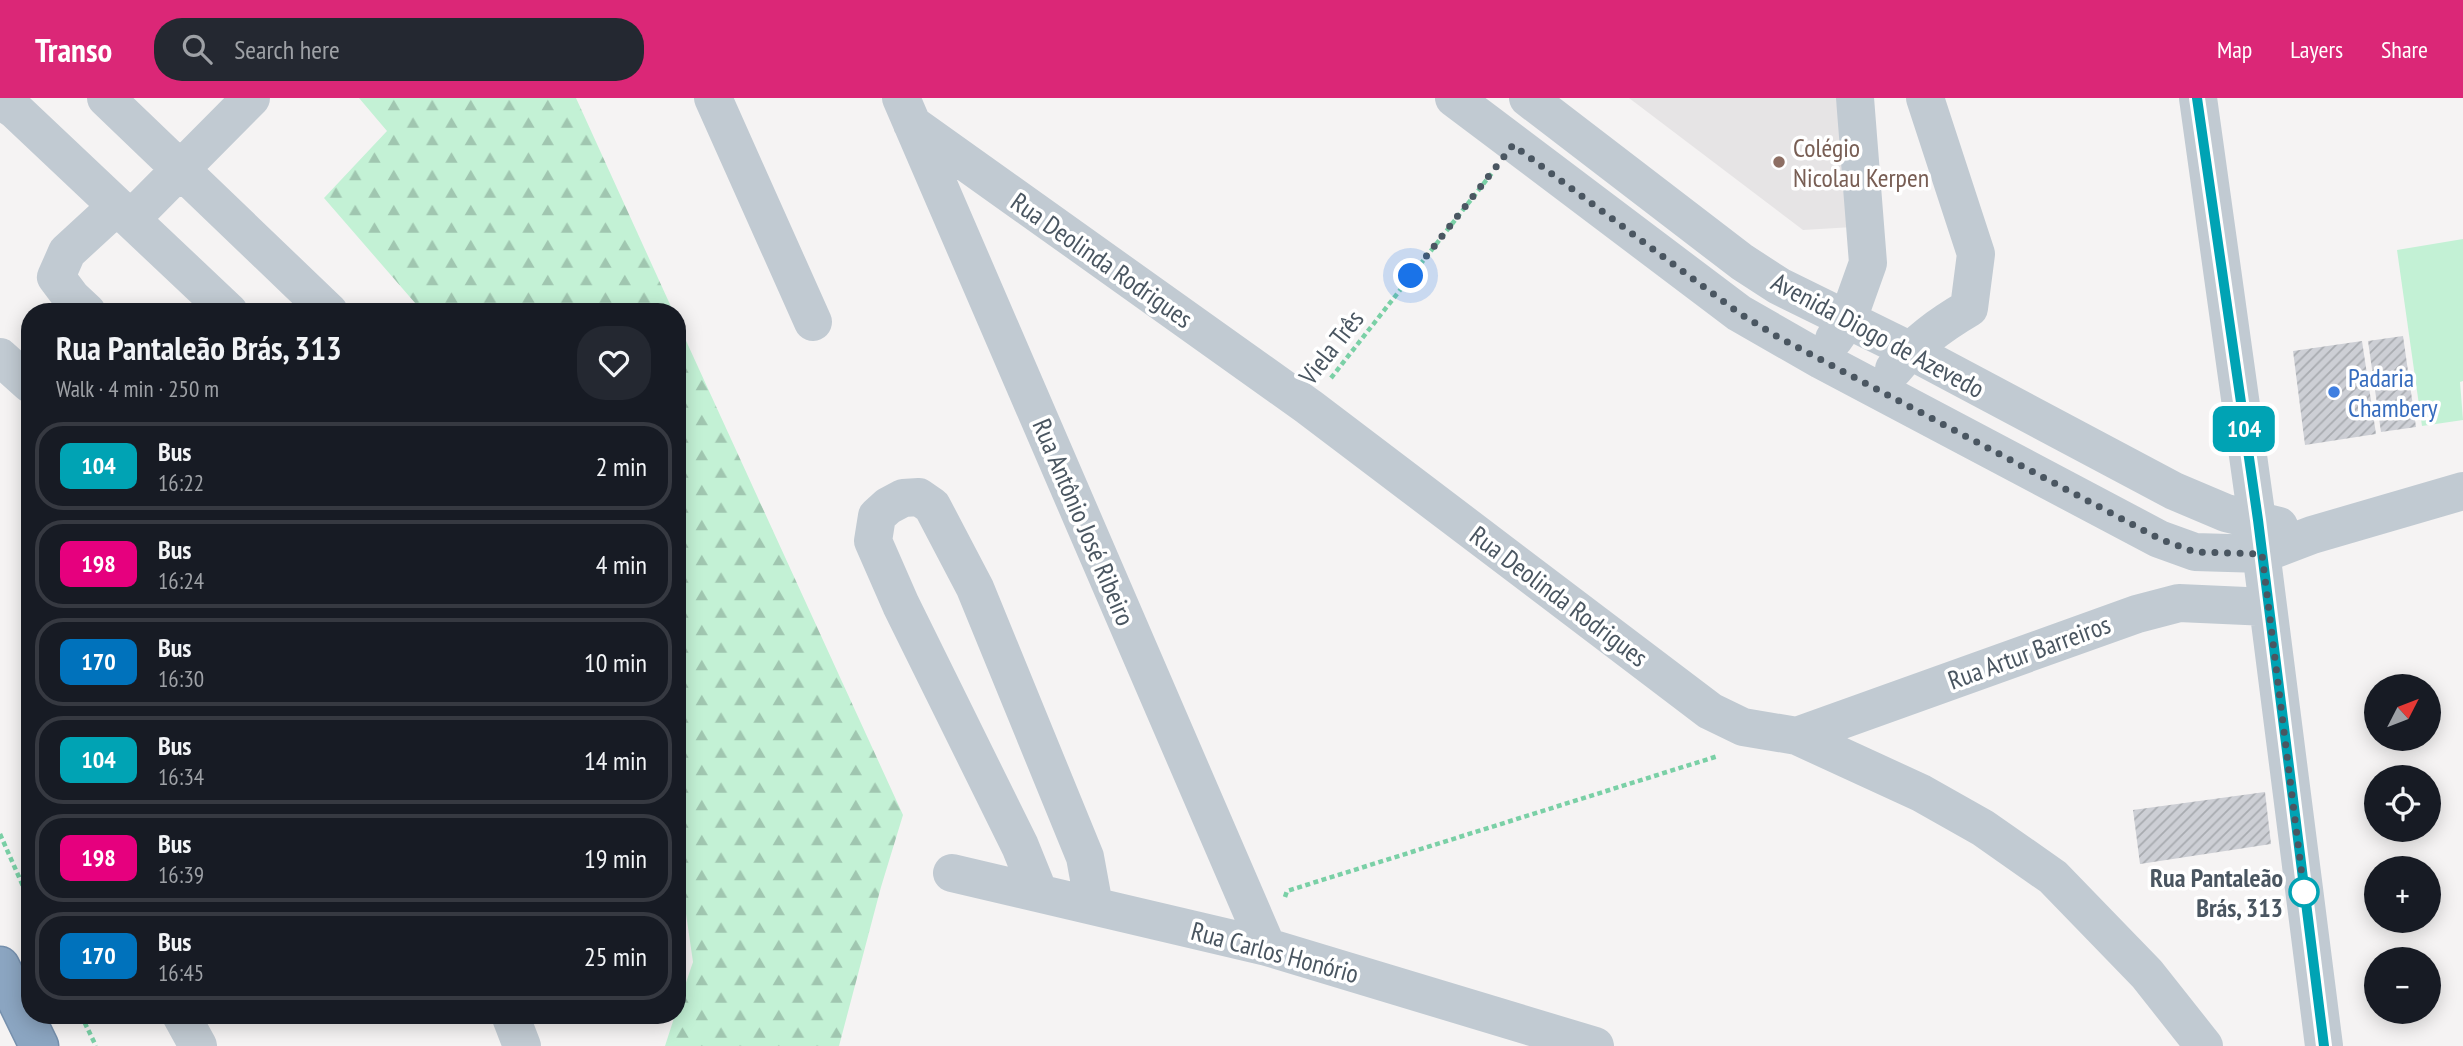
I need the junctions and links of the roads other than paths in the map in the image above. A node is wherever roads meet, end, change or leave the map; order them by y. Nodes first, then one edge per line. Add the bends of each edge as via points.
1 (106, 98) edge
2 (251, 98) edge
3 (713, 98) edge
4 (1528, 98) edge
5 (1855, 98) edge
6 (1926, 98) edge
7 (2197, 98) edge
8 (0, 100) edge
9 (1462, 100) edge
10 (906, 111) edge
11 (1513, 145) junction
12 (181, 169) junction
13 (124, 212) junction
14 (77, 303) edge
15 (220, 303) edge
16 (320, 303) edge
17 (1848, 320) junction
18 (813, 322) dead end
19 (1909, 351) junction
20 (0, 357) edge
21 (1821, 360) junction
22 (21, 376) edge
23 (1877, 390) junction
24 (2463, 491) edge
25 (2260, 537) junction
26 (2268, 607) junction
27 (1797, 736) junction
28 (952, 873) dead end
29 (1039, 893) junction
30 (1094, 906) junction
31 (1267, 947) junction
32 (0, 966) edge
33 (21, 1009) edge
34 (28, 1024) edge
35 (186, 1024) edge
36 (513, 1024) edge
37 (39, 1046) edge
38 (198, 1046) edge
39 (522, 1046) edge
40 (1595, 1046) edge
41 (2204, 1046) edge
42 (2324, 1046) edge

1 - 12 street
2 - 12 street
3 - 18 street
4 - 11 street
4 - 17 street, Avenida Diogo de Azevedo via 1742,262
5 - 17 street via 1869,252
6 - 19 street via 1976,254 1969,307
7 - 25 street
8 - 13 street
9 - 11 street, Avenida Diogo de Azevedo
10 - 27 street, Rua Deolinda Rodrigues via 1309,407 1710,711 1743,727
10 - 31 street, Rua Antônio José Ribeiro
11 - 21 street, Avenida Diogo de Azevedo via 1739,313
12 - 13 street
12 - 16 street
13 - 14 street via 67,252 56,277
13 - 15 street
17 - 19 street, Avenida Diogo de Azevedo
17 - 21 street
19 - 23 street
19 - 25 street, Avenida Diogo de Azevedo via 2174,491 2227,513
20 - 22 street
21 - 23 street, Avenida Diogo de Azevedo
23 - 25 street, Avenida Diogo de Azevedo via 2160,539 2195,552
24 - 25 street via 2312,535
25 - 26 street
26 - 27 street, Rua Artur Barreiros via 2179,603 2137,614
26 - 42 street
27 - 41 street, Rua Deolinda Rodrigues via 1921,793 1983,828 2053,877 2147,974
28 - 29 street, Rua Carlos Honório
29 - 30 street, Rua Carlos Honório
29 - 30 street via 873,541 877,516 903,498 919,497 932,506 975,588 1085,857
30 - 31 street, Rua Carlos Honório
31 - 40 street, Rua Carlos Honório
32 - 33 highway
34 - 37 highway
35 - 38 street
36 - 39 street

